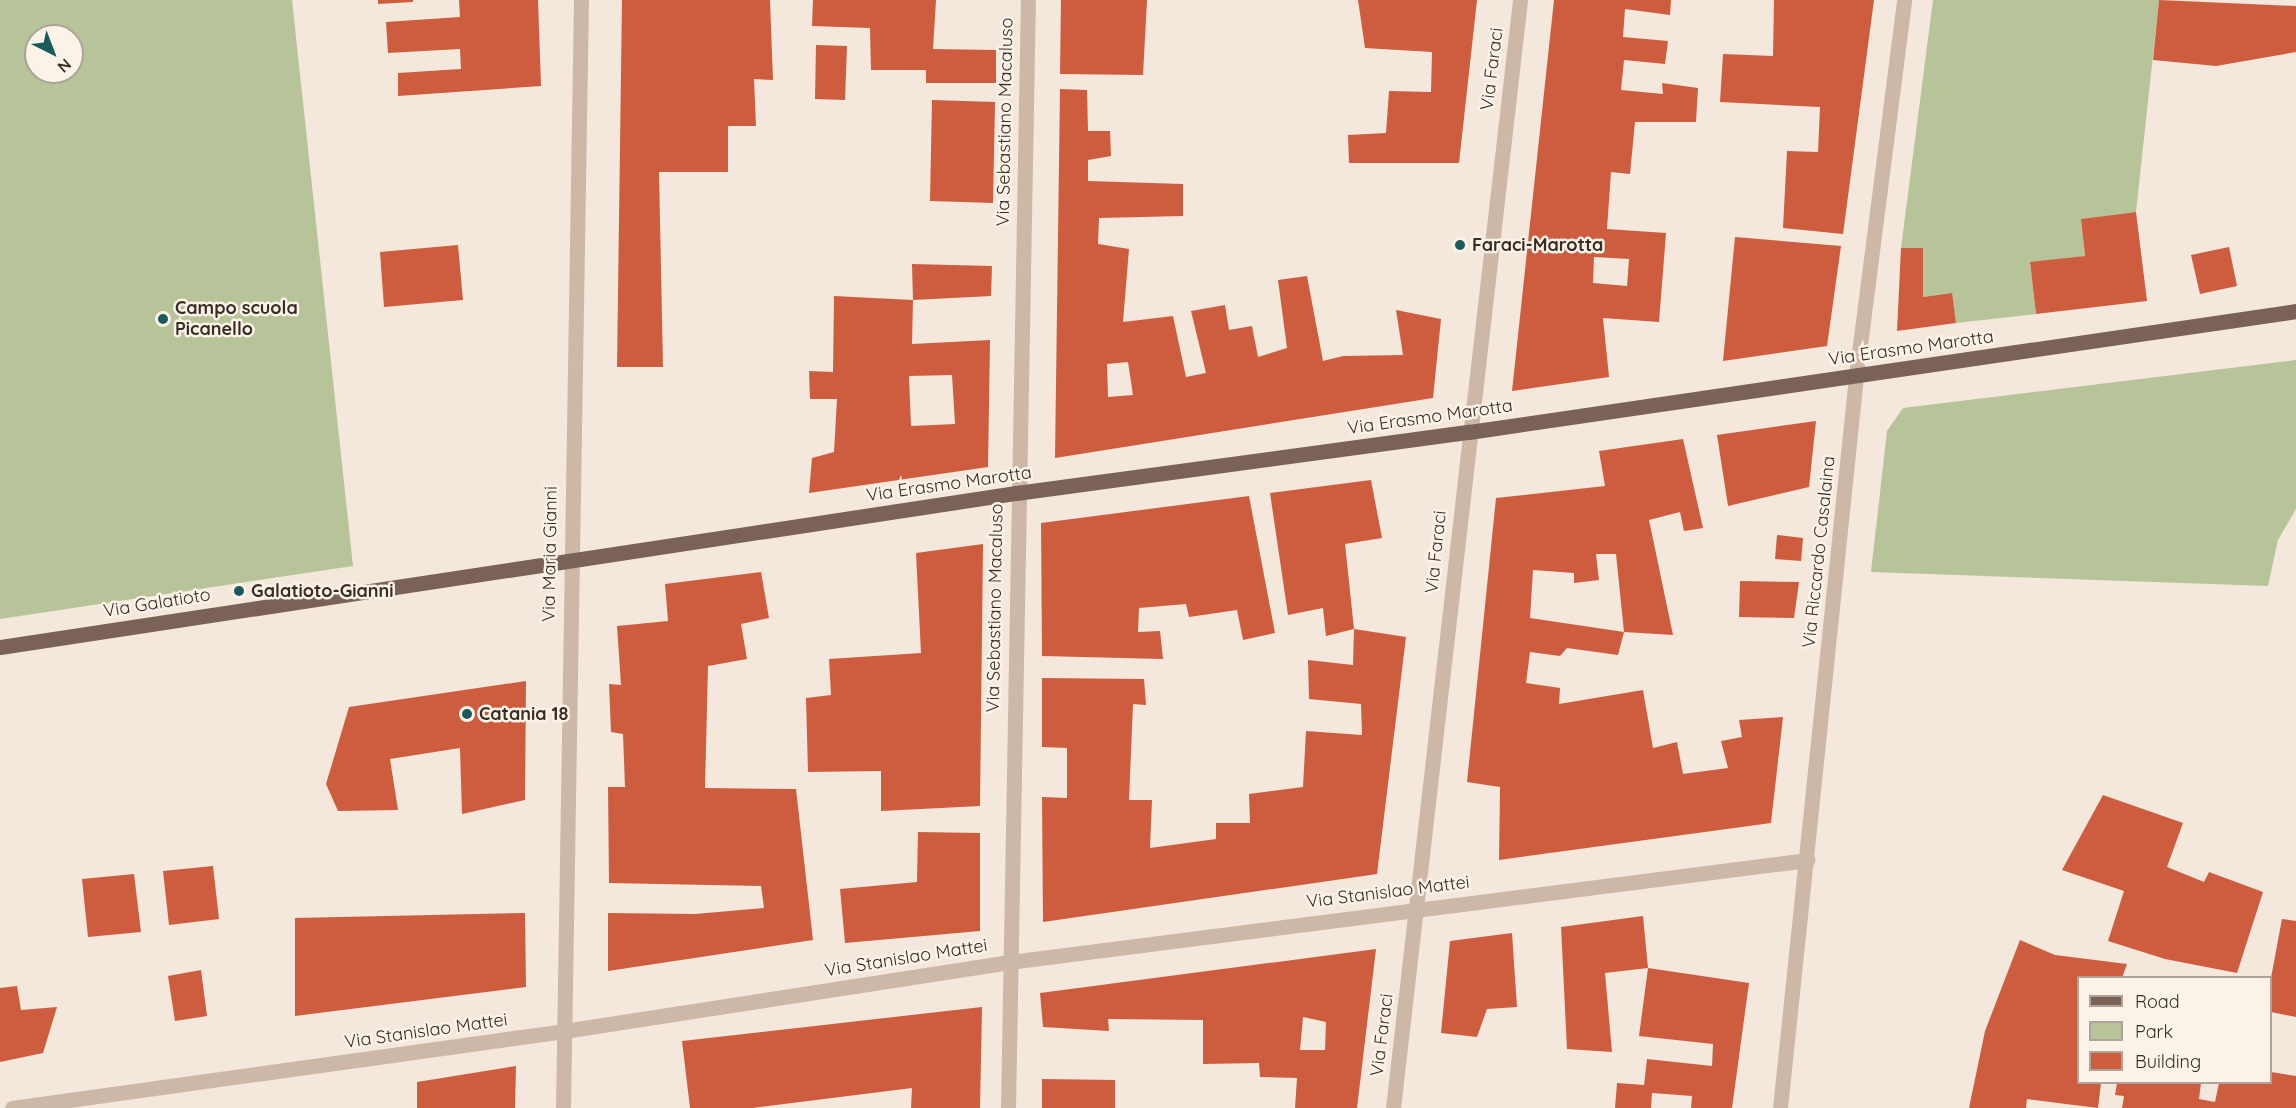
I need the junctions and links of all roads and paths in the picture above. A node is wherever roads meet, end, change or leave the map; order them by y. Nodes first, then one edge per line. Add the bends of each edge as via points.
1 (581, 0) edge
2 (1028, 0) edge
3 (1520, 0) edge
4 (1904, 0) edge
5 (2296, 311) edge
6 (1857, 376) junction
7 (1469, 432) junction
8 (1016, 493) junction
9 (570, 560) junction
10 (0, 647) edge
11 (1807, 860) junction
12 (1417, 908) junction
13 (1010, 962) junction
14 (564, 1031) junction
15 (12, 1108) edge
16 (563, 1108) edge
17 (1008, 1108) edge
18 (1393, 1108) edge
19 (1780, 1108) edge

1 - 9 street, Via Maria Gianni
2 - 8 street, Via Sebastiano Macaluso
3 - 7 street, Via Faraci
4 - 6 street, Via Riccardo Casalaina
5 - 6 main road, Via Erasmo Marotta
6 - 7 main road, Via Erasmo Marotta
6 - 11 street, Via Riccardo Casalaina
7 - 8 main road, Via Erasmo Marotta
7 - 12 street, Via Faraci
8 - 9 main road, Via Erasmo Marotta
8 - 13 street, Via Sebastiano Macaluso
9 - 10 main road, Via Galatioto
9 - 14 street, Via Maria Gianni
11 - 12 street, Via Stanislao Mattei
11 - 19 street, Via Riccardo Casalaina
12 - 13 street, Via Stanislao Mattei
12 - 18 street, Via Faraci
13 - 14 street, Via Stanislao Mattei
13 - 17 street, Via Sebastiano Macaluso
14 - 15 street, Via Stanislao Mattei
14 - 16 street, Via Maria Gianni

